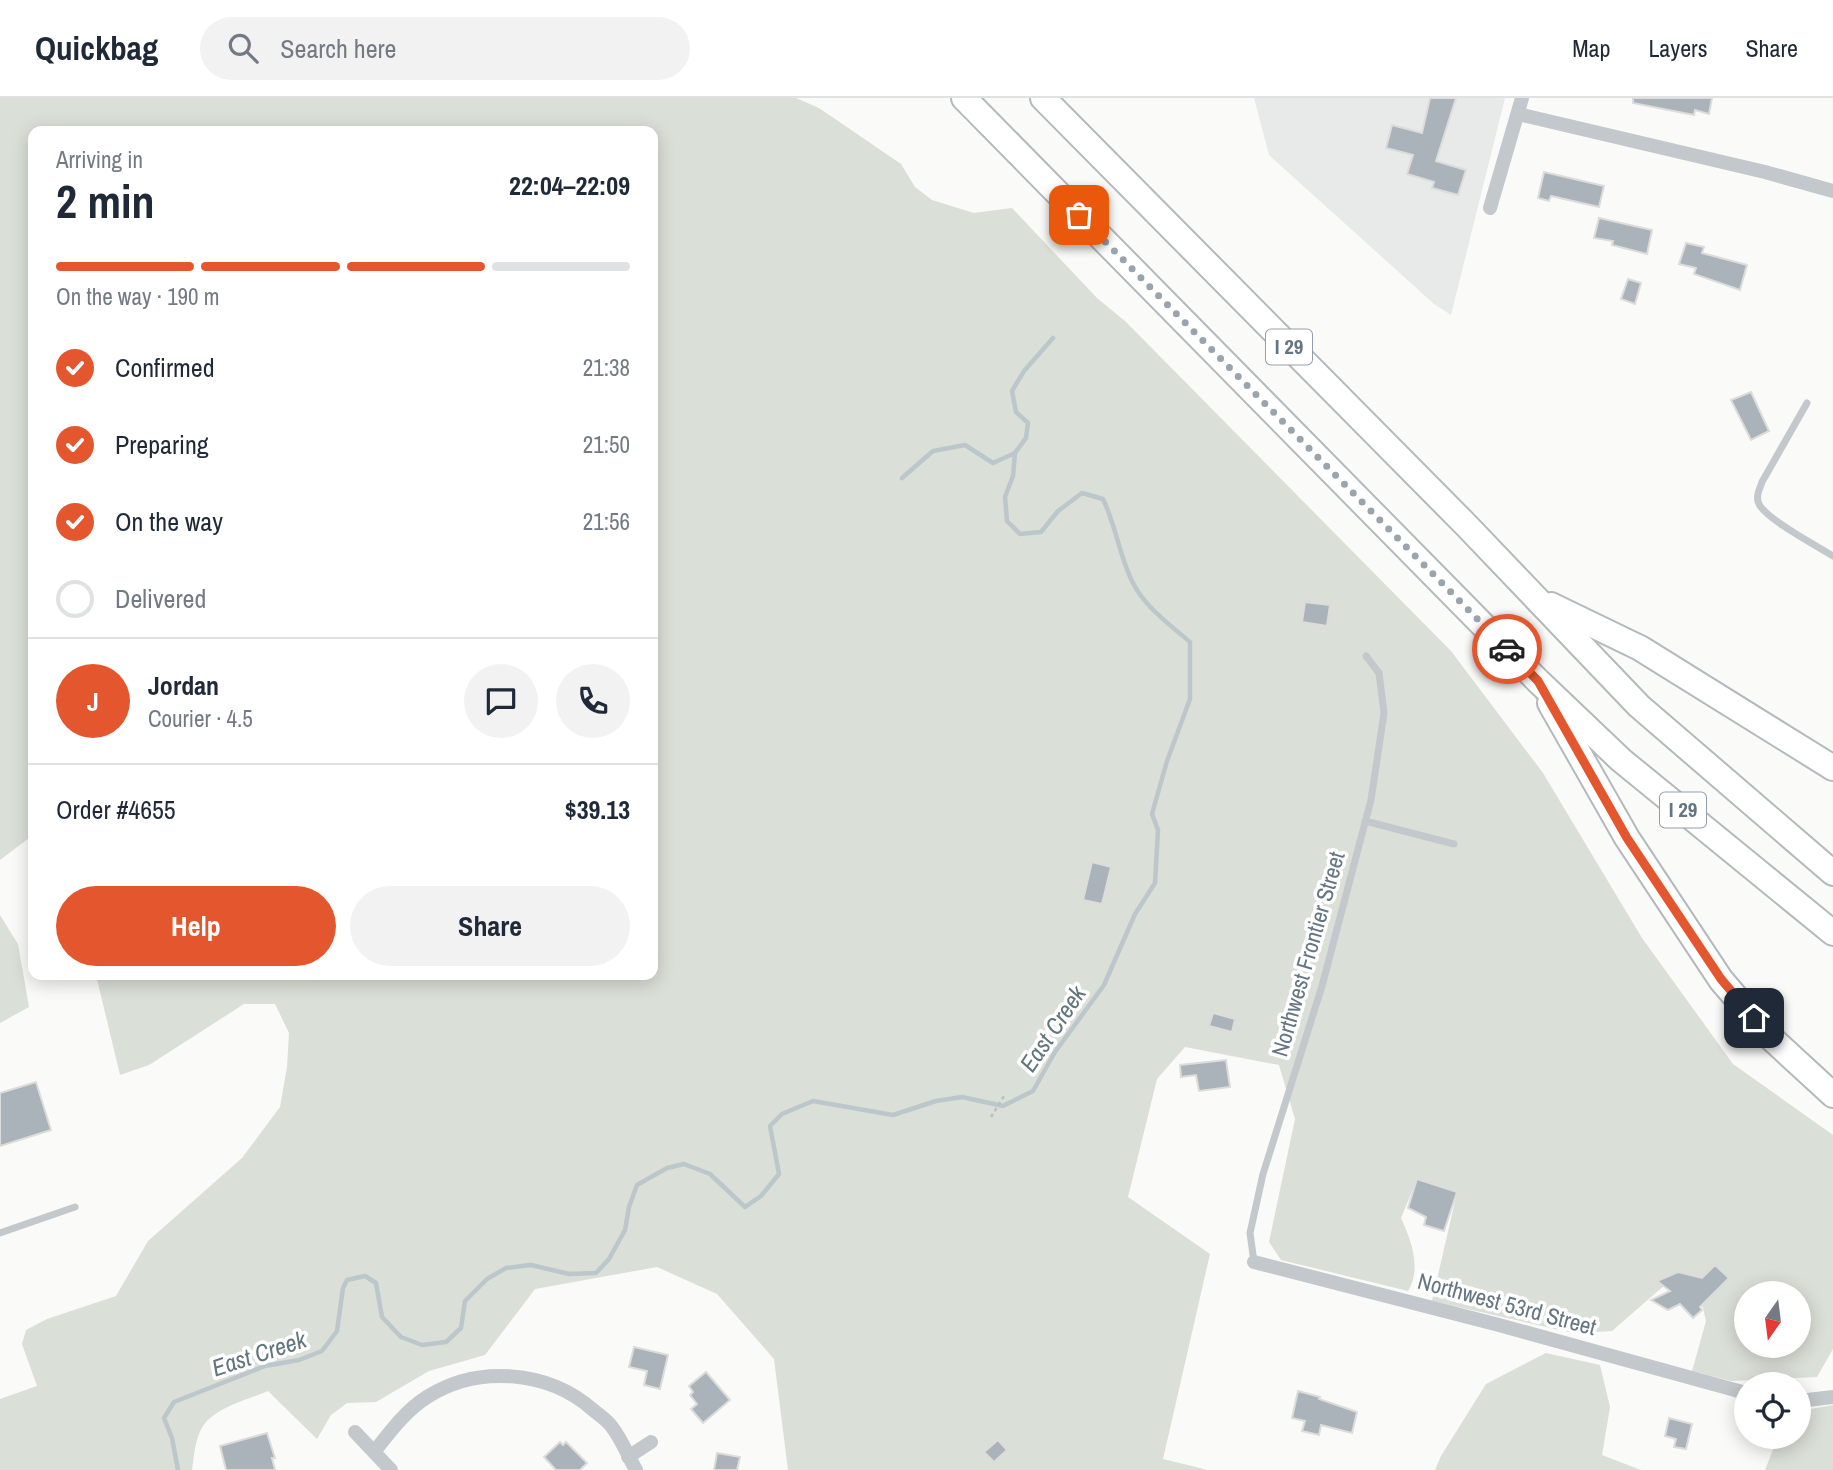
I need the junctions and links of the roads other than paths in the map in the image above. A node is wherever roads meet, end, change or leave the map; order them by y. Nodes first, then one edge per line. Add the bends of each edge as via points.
1 (964, 98) edge
2 (1043, 98) edge
3 (1522, 98) edge
4 (1518, 114) junction
5 (1833, 191) edge
6 (1490, 208) dead end
7 (1807, 403) dead end
8 (1833, 556) edge
9 (1535, 597) junction
10 (1366, 656) dead end
11 (1538, 681) junction
12 (1833, 768) edge
13 (1365, 821) junction
14 (1454, 844) dead end
15 (1833, 873) edge
16 (1833, 933) edge
17 (1833, 1095) edge
18 (75, 1207) dead end
19 (0, 1233) edge
20 (1254, 1262) joint
21 (1734, 1390) edge
22 (1833, 1397) edge
23 (1811, 1400) edge
24 (355, 1432) dead end
25 (651, 1442) dead end
26 (374, 1452) junction
27 (632, 1463) edge
28 (391, 1470) edge

1 - 11 highway, I 29
2 - 9 highway, I 29
3 - 4 street
4 - 5 street
4 - 6 street
7 - 8 lane via 1762,482 1758,503
9 - 12 highway via 1640,648
9 - 15 highway, I 29 via 1639,706
10 - 13 lane, Northwest Frontier Street via 1379,673 1384,713
11 - 16 highway, I 29 via 1621,760
11 - 17 highway via 1627,838 1721,979 1770,1037
13 - 14 lane
13 - 20 lane, Northwest Frontier Street via 1322,986 1263,1174 1250,1233
18 - 19 lane
20 - 21 street, Northwest 53rd Street
22 - 23 street
24 - 26 street
25 - 27 street
26 - 27 street via 399,1420 426,1398 455,1383 492,1375 555,1385 584,1402 612,1426
26 - 28 street

